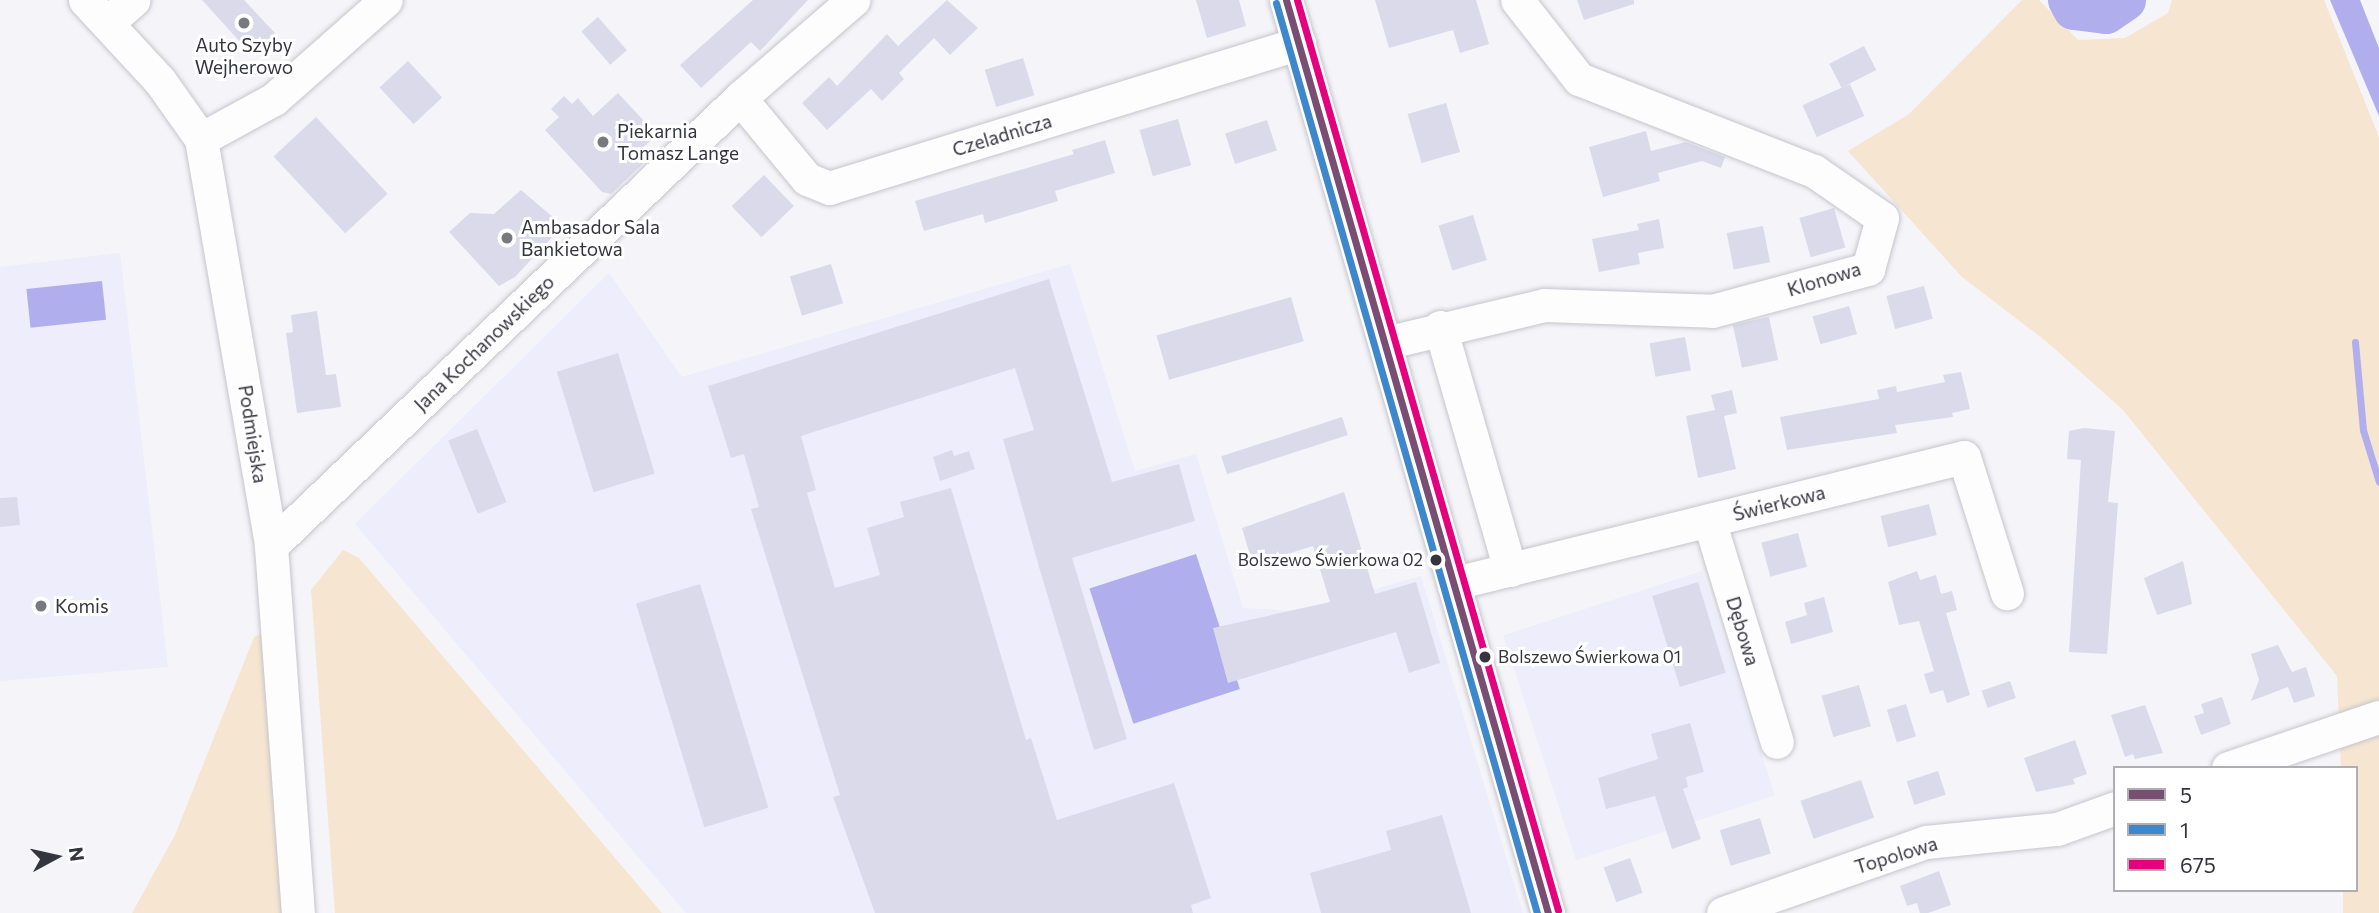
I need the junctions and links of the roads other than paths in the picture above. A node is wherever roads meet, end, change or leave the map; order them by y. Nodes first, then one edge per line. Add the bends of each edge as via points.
1 (132, 0) edge
2 (386, 0) edge
3 (853, 0) edge
4 (1286, 0) edge
5 (1517, 0) edge
6 (96, 12) edge
7 (1298, 43) junction
8 (740, 98) junction
9 (201, 139) junction
10 (1440, 327) junction
11 (1385, 343) junction
12 (1709, 520) junction
13 (271, 546) junction
14 (1510, 570) junction
15 (1455, 583) junction
16 (2007, 593) dead end
17 (2379, 717) edge
18 (1777, 742) dead end
19 (2234, 766) edge
20 (2113, 809) edge
21 (298, 913) edge
22 (1548, 913) edge
23 (1723, 913) edge

1 - 6 street
2 - 9 street via 274,99
3 - 8 street, Jana Kochanowskiego
4 - 7 street
5 - 10 street, Klonowa via 1579,79 1814,171 1882,218 1868,269 1712,311 1544,304
6 - 9 street, Podmiejska via 160,81
7 - 8 street, Czeladnicza via 829,188 807,179
7 - 11 street
8 - 13 street, Jana Kochanowskiego
9 - 13 street, Podmiejska
10 - 11 street, Klonowa
10 - 14 street
11 - 15 street
12 - 14 street, Świerkowa
12 - 16 street, Świerkowa via 1964,457
12 - 18 street, Dębowa
13 - 21 street, Podmiejska
14 - 15 street, Świerkowa
15 - 22 street
17 - 19 street
20 - 23 street, Topolowa via 2057,829 1926,842

